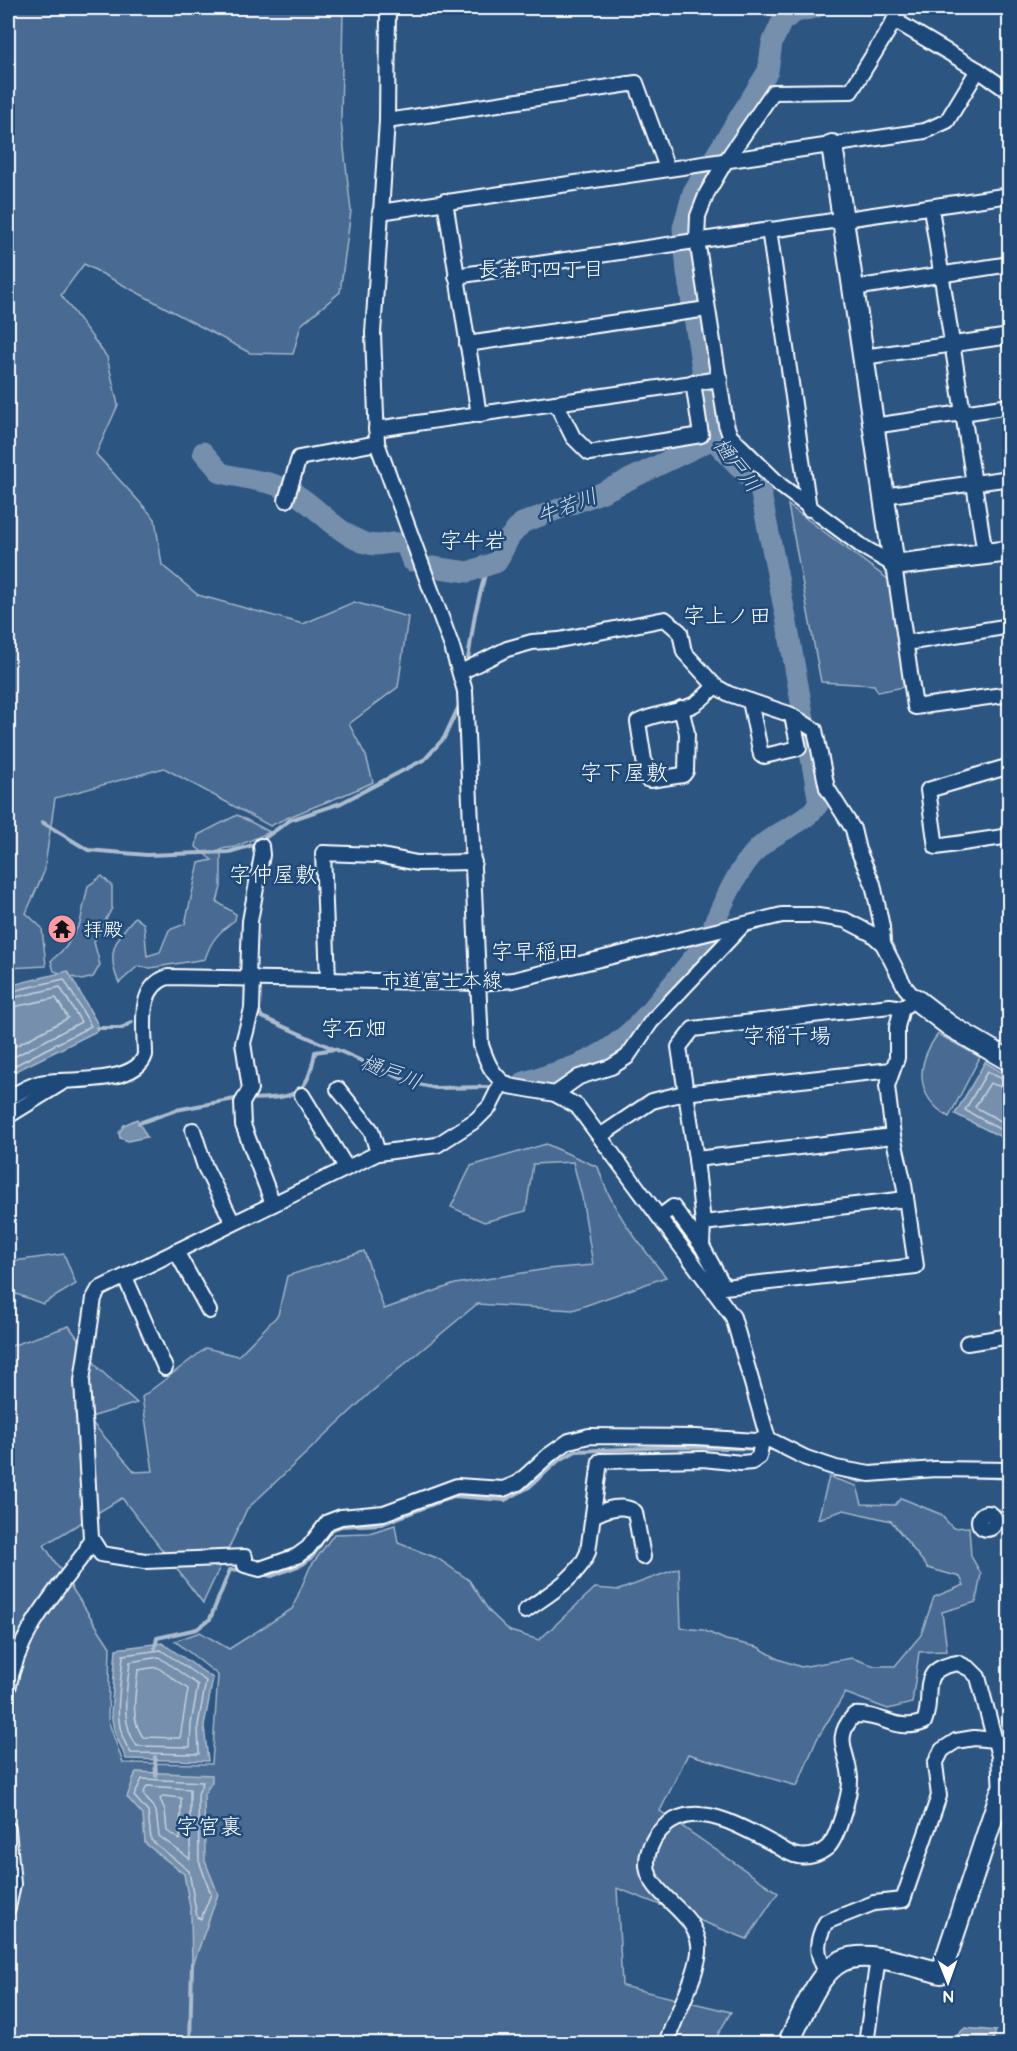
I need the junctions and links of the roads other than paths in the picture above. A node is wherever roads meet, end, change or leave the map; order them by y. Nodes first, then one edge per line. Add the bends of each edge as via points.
1 (388, 8) edge
2 (898, 14) edge
3 (978, 70) junction
4 (1010, 92) edge
5 (387, 121) junction
6 (832, 145) junction
7 (725, 162) junction
8 (667, 168) junction
9 (1010, 195) edge
10 (445, 201) junction
11 (931, 208) junction
12 (380, 212) junction
13 (844, 219) junction
14 (769, 229) junction
15 (697, 240) junction
16 (1010, 264) edge
17 (943, 274) junction
18 (456, 276) junction
19 (854, 288) junction
20 (707, 309) junction
21 (1010, 336) edge
22 (467, 344) junction
23 (953, 345) junction
24 (864, 357) junction
25 (720, 379) junction
26 (695, 382) junction
27 (556, 403) junction
28 (1010, 406) edge
29 (962, 412) junction
30 (479, 415) junction
31 (873, 426) junction
32 (377, 436) junction
33 (1010, 478) edge
34 (973, 484) junction
35 (883, 496) junction
36 (286, 500) dead end
37 (809, 509) junction
38 (1010, 550) edge
39 (985, 554) junction
40 (894, 565) junction
41 (1010, 627) edge
42 (906, 643) junction
43 (461, 672) junction
44 (715, 686) junction
45 (1010, 694) edge
46 (750, 701) junction
47 (681, 708) junction
48 (795, 717) junction
49 (1010, 766) edge
50 (1010, 836) edge
51 (261, 846) dead end
52 (474, 862) junction
53 (742, 926) junction
54 (883, 944) junction
55 (250, 977) junction
56 (328, 978) junction
57 (480, 983) junction
58 (908, 1003) junction
59 (1010, 1061) edge
60 (891, 1070) junction
61 (63, 1082) junction
62 (502, 1082) junction
63 (338, 1089) dead end
64 (684, 1093) junction
65 (555, 1094) junction
66 (302, 1095) dead end
67 (8, 1099) edge
68 (8, 1116) edge
69 (193, 1130) dead end
70 (600, 1136) junction
71 (893, 1136) junction
72 (378, 1153) junction
73 (696, 1159) junction
74 (346, 1167) junction
75 (906, 1199) junction
76 (273, 1204) junction
77 (661, 1216) junction
78 (233, 1223) junction
79 (703, 1223) junction
80 (702, 1246) junction
81 (176, 1251) junction
82 (125, 1277) junction
83 (209, 1311) dead end
84 (1009, 1339) edge
85 (967, 1344) dead end
86 (165, 1368) dead end
87 (765, 1440) junction
88 (1010, 1470) edge
89 (593, 1515) junction
90 (91, 1538) junction
91 (642, 1557) dead end
92 (525, 1611) dead end
93 (8, 1689) edge
94 (994, 1740) junction
95 (1005, 1789) edge
96 (8, 1829) edge
97 (8, 1908) edge
98 (878, 1958) junction
99 (826, 1971) junction
100 (666, 2043) edge
101 (788, 2043) edge
102 (866, 2043) edge

1 - 5 street
2 - 3 street
2 - 7 street via 852,91 773,92
3 - 4 street
3 - 6 street via 947,121 925,131
5 - 8 street via 636,83
5 - 12 street
6 - 7 street
6 - 13 street
7 - 8 street
7 - 15 street via 698,216
8 - 10 street
9 - 11 street
10 - 12 street
10 - 18 street
11 - 13 street
11 - 17 street
12 - 32 street via 373,333
13 - 14 street
13 - 19 street
14 - 15 street
14 - 37 street
15 - 18 street
15 - 20 street
16 - 17 street
17 - 19 street
17 - 23 street
18 - 22 street
19 - 24 street
20 - 22 street
20 - 25 street
21 - 23 street
22 - 30 street
23 - 24 street
23 - 29 street
24 - 31 street
25 - 26 street
25 - 37 street via 730,436
26 - 27 street
26 - 27 street via 701,435 589,453 573,437
27 - 30 street
28 - 29 street
29 - 31 street
29 - 34 street
30 - 32 street
31 - 35 street
32 - 36 street via 299,458
32 - 43 street
33 - 34 street
34 - 35 street
34 - 39 street
35 - 40 street
37 - 40 street
38 - 39 street
39 - 40 street
40 - 42 street
41 - 42 street
42 - 45 street via 915,707
43 - 44 street via 507,649 532,642 665,620 680,632 684,652
43 - 52 street
44 - 46 street
44 - 47 street via 694,705
46 - 48 street
46 - 48 street via 764,756 799,748
47 - 47 street via 638,722 647,779 683,775 686,771 687,734
48 - 54 street via 815,730 827,788 853,829 873,884
49 - 50 street via 928,790 936,847
51 - 55 street via 250,921
52 - 56 street via 417,862 376,855 323,853
52 - 57 street
53 - 54 street, 市道富士本線 via 782,915 829,916 859,926
53 - 57 street, 市道富士本線 via 544,975
53 - 65 street via 651,1022 627,1057 611,1067 579,1077
54 - 58 street, 市道富士本線 via 905,987
55 - 56 street, 市道富士本線
55 - 61 street, 市道富士本線 via 173,976 157,981 147,995 144,1055 139,1066 126,1073
55 - 76 street via 252,1009 243,1043 250,1089 242,1103 243,1125
56 - 57 street, 市道富士本線
57 - 62 street via 481,1044 494,1076
58 - 59 street, 市道富士本線
58 - 60 street via 897,1027 897,1058
58 - 64 street via 693,1029 679,1047
60 - 64 street
60 - 71 street via 887,1086
61 - 67 street, 市道富士本線 via 44,1082
61 - 68 street, 市道富士本線
62 - 65 street
62 - 72 street via 490,1106 456,1135 437,1145
63 - 72 street via 371,1130
64 - 70 street via 652,1101
64 - 73 street
65 - 70 street via 577,1106
66 - 74 street
69 - 78 street via 205,1167
70 - 77 street
71 - 73 street
71 - 75 street
72 - 74 street
73 - 79 street
74 - 76 street
75 - 79 street
75 - 80 street via 916,1266 723,1287
76 - 78 street
77 - 80 street via 673,1207
77 - 87 street via 733,1317
78 - 81 street
79 - 80 street
81 - 82 street
81 - 83 street
82 - 86 street
82 - 90 street via 99,1289 94,1298 82,1382
84 - 85 street
87 - 88 street via 816,1461 870,1474 935,1469
87 - 89 street via 759,1457 752,1462 600,1461
87 - 90 street via 589,1436 570,1441 518,1483 503,1489 457,1486 384,1513 327,1522 297,1556 260,1569 244,1565 245,1557 145,1561 101,1554
89 - 91 street via 614,1508 632,1508
89 - 92 street via 585,1562
90 - 93 street via 86,1551 31,1623 11,1668
94 - 95 street
94 - 99 street via 965,1740 942,1750 935,1764 939,1796 903,1900 874,1903 826,1922 818,1938 817,1956
94 - 100 street via 978,1677 958,1663 946,1665 935,1670 928,1680 924,1722 900,1726 866,1714 854,1715 844,1726 841,1736 850,1780 846,1800 829,1846 814,1856 798,1856 704,1814 677,1818 656,1834 647,1867 652,1884 692,1925 699,1946 689,1986
95 - 98 street via 941,1973
96 - 97 street via 13,1884
98 - 99 street via 836,1961
98 - 102 street
99 - 101 street via 814,1987

